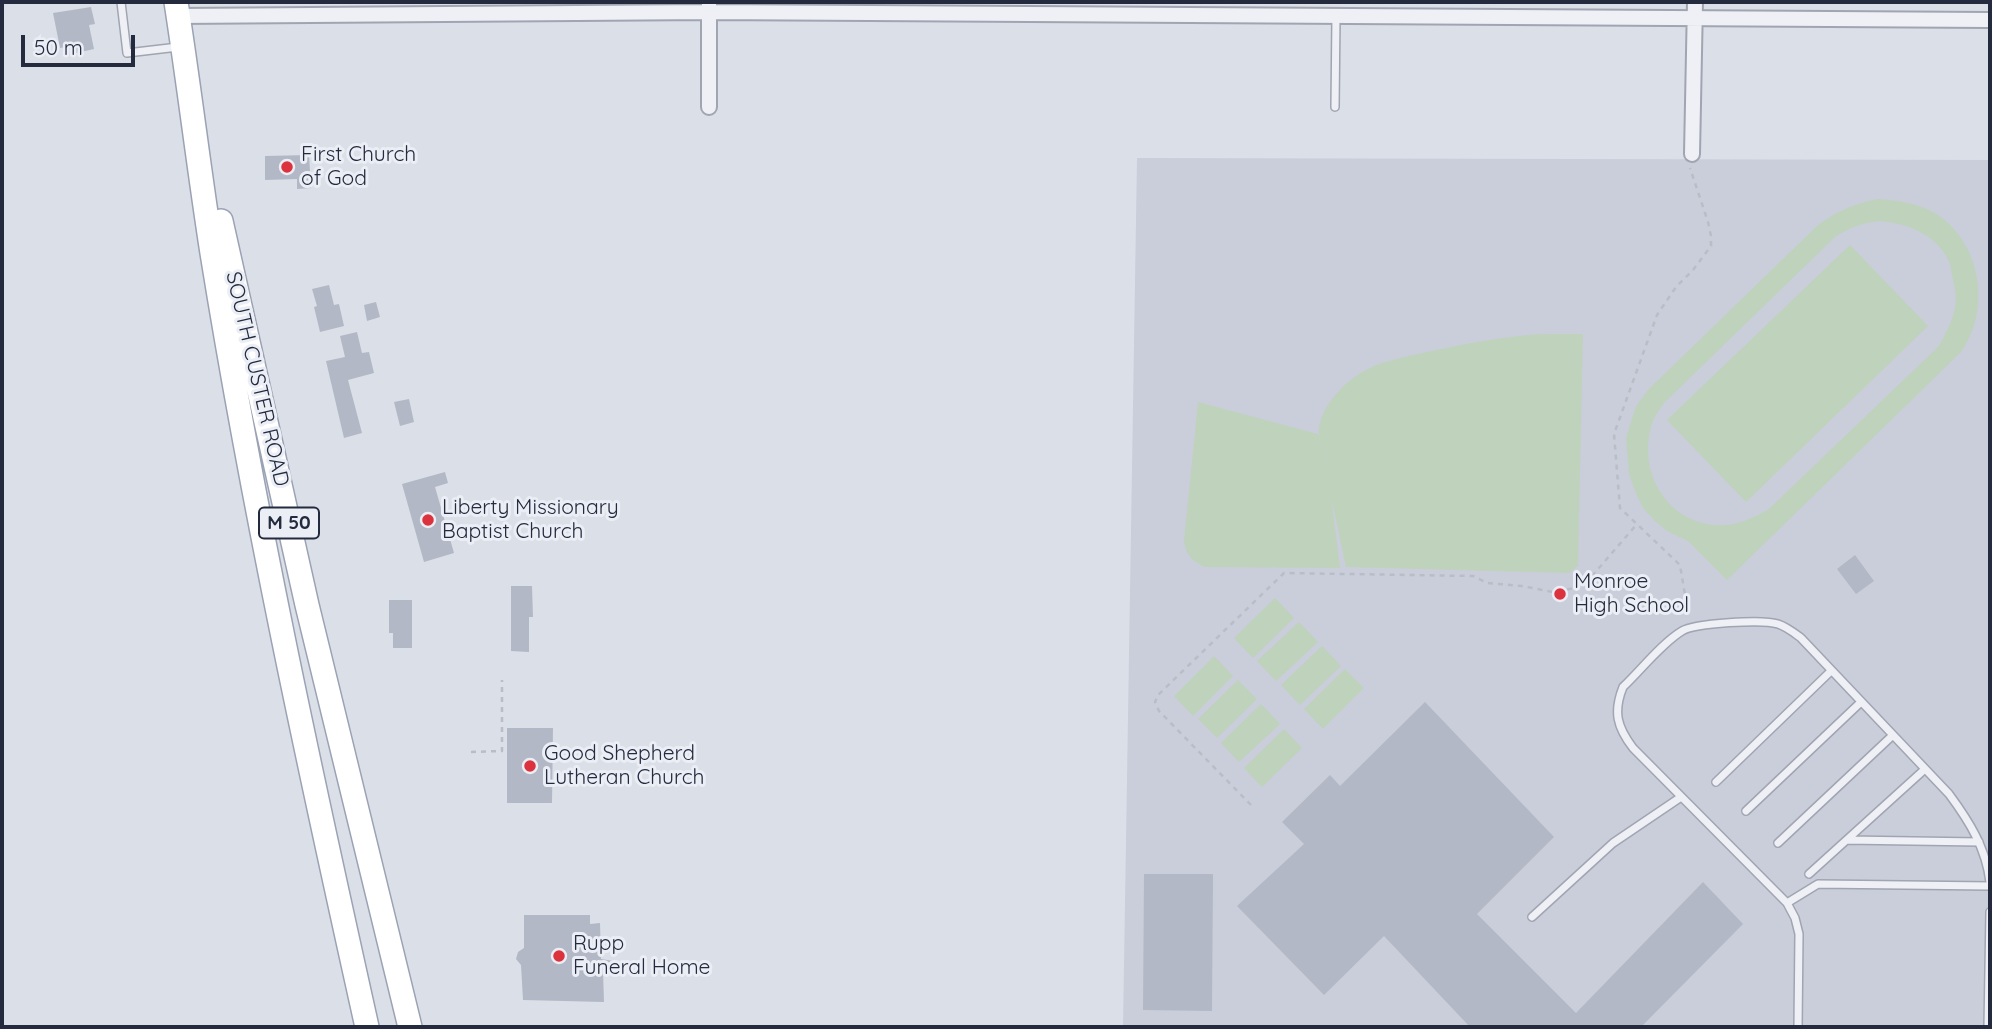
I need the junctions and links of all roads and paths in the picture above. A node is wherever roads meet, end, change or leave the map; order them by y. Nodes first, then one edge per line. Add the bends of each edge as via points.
1 (121, 2) edge
2 (709, 7) edge
3 (292, 8) edge
4 (177, 9) edge
5 (1695, 9) edge
6 (1332, 11) edge
7 (1990, 20) edge
8 (183, 47) junction
9 (709, 107) dead end
10 (1335, 107) dead end
11 (1691, 160) joint
12 (1637, 524) junction
13 (1688, 614) dead end
14 (1831, 671) junction
15 (502, 680) dead end
16 (1861, 702) junction
17 (1893, 735) junction
18 (471, 752) dead end
19 (1925, 769) junction
20 (1716, 782) dead end
21 (1681, 797) junction
22 (1251, 805) dead end
23 (1746, 811) dead end
24 (1846, 839) junction
25 (1979, 842) junction
26 (1777, 843) dead end
27 (1809, 874) dead end
28 (1990, 884) edge
29 (1787, 903) junction
30 (1990, 912) edge
31 (1532, 917) dead end
32 (367, 1027) edge
33 (410, 1027) edge
34 (1798, 1027) edge
35 (1988, 1027) edge

1 - 8 lane via 127,53
2 - 3 street
2 - 6 street
2 - 9 street
3 - 4 street
4 - 8 main road, SOUTH CUSTER ROAD / M 50
4 - 33 main road, SOUTH CUSTER ROAD / M 50 via 307,605
5 - 6 street
5 - 7 street
5 - 11 street
6 - 10 lane
8 - 32 main road, SOUTH CUSTER ROAD / M 50 via 212,253 247,446
11 - 12 path via 1711,246 1657,315 1614,434 1620,508
12 - 13 path via 1680,565
12 - 22 path via 1592,576 1575,588 1553,592 1487,583 1473,576 1284,573 1155,702
14 - 16 lane
14 - 20 lane
14 - 21 lane via 1788,628 1775,623 1696,625 1674,636 1623,687 1617,710 1626,738
15 - 18 path via 502,751
16 - 17 lane
16 - 23 lane
17 - 19 lane
17 - 26 lane
19 - 24 lane
19 - 25 lane via 1967,818
21 - 29 lane
21 - 31 lane via 1613,843
24 - 25 lane
24 - 27 lane
25 - 28 lane
28 - 29 lane via 1818,884
29 - 34 lane via 1799,934
30 - 35 lane

